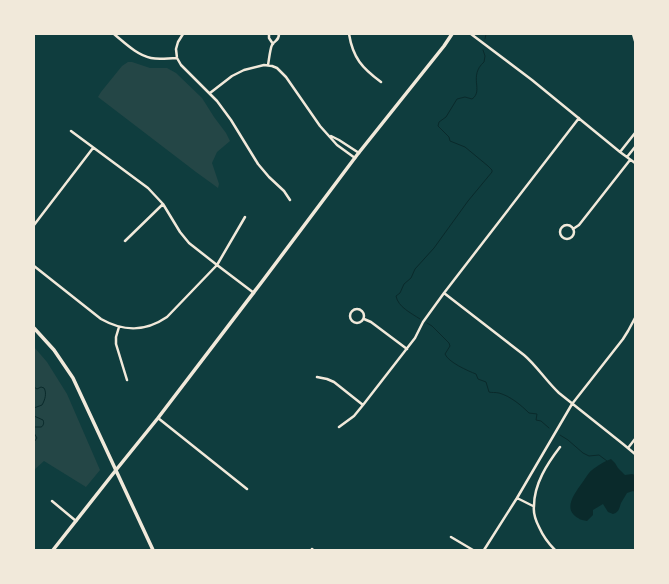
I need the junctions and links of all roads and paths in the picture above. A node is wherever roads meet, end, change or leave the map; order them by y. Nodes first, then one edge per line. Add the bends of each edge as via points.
1 (114, 34) edge
2 (182, 34) edge
3 (269, 34) edge
4 (279, 34) edge
5 (349, 34) edge
6 (452, 34) edge
7 (471, 34) edge
8 (633, 34) edge
9 (635, 41) edge
10 (273, 44) junction
11 (177, 58) junction
12 (268, 65) junction
13 (381, 82) dead end
14 (210, 93) junction
15 (579, 118) junction
16 (71, 130) dead end
17 (635, 133) edge
18 (328, 134) junction
19 (635, 147) edge
20 (93, 148) junction
21 (620, 152) junction
22 (359, 153) junction
23 (627, 157) junction
24 (355, 158) junction
25 (630, 160) junction
26 (635, 163) edge
27 (290, 200) dead end
28 (163, 204) junction
29 (245, 217) dead end
30 (34, 225) edge
31 (573, 229) junction
32 (125, 241) dead end
33 (217, 265) junction
34 (34, 266) edge
35 (254, 293) junction
36 (444, 293) junction
37 (635, 318) edge
38 (364, 319) junction
39 (119, 327) junction
40 (34, 328) edge
41 (407, 350) junction
42 (317, 377) dead end
43 (127, 380) dead end
44 (572, 404) junction
45 (364, 405) junction
46 (158, 418) junction
47 (340, 427) dead end
48 (635, 439) edge
49 (560, 447) dead end
50 (628, 448) junction
51 (635, 454) edge
52 (116, 470) junction
53 (247, 490) dead end
54 (517, 498) junction
55 (52, 501) dead end
56 (534, 506) junction
57 (76, 521) junction
58 (452, 536) dead end
59 (53, 550) edge
60 (152, 550) edge
61 (473, 550) edge
62 (484, 550) edge
63 (555, 550) edge

1 - 11 street via 134,50 150,58
2 - 11 street via 177,45
3 - 10 street
4 - 10 street via 280,37
5 - 13 street via 360,63
6 - 22 main road
7 - 15 street
8 - 9 street
10 - 12 street
11 - 14 street
12 - 14 street via 239,72
12 - 18 street via 282,72
14 - 27 street via 231,120 263,171
15 - 21 street
15 - 36 street
16 - 20 street
17 - 21 street
18 - 22 street
18 - 24 street via 337,145
19 - 23 street
20 - 28 street via 142,183
20 - 30 street
21 - 23 street
22 - 24 main road
23 - 25 street
24 - 35 main road
25 - 26 street
25 - 31 street via 579,225
28 - 32 street
28 - 33 street via 186,239
29 - 33 street
31 - 31 street via 568,225 560,232 566,239 573,235
33 - 35 street
33 - 39 street via 161,321 142,328
34 - 39 street via 101,318
35 - 46 main road
36 - 41 street
36 - 44 street via 524,354 552,388
37 - 44 street via 623,339
38 - 38 street via 361,310 354,310 351,313 351,320 354,323
38 - 41 street
39 - 43 street via 116,344
40 - 52 main road via 54,350 73,378
41 - 45 street
42 - 45 street via 334,382
44 - 50 street
44 - 54 street
45 - 47 street
46 - 52 main road
46 - 53 street
48 - 50 street
49 - 56 street via 542,474
50 - 51 street
52 - 57 main road
52 - 60 main road
54 - 56 street
54 - 62 street
55 - 57 street
56 - 63 street via 541,531
57 - 59 main road
58 - 61 street

